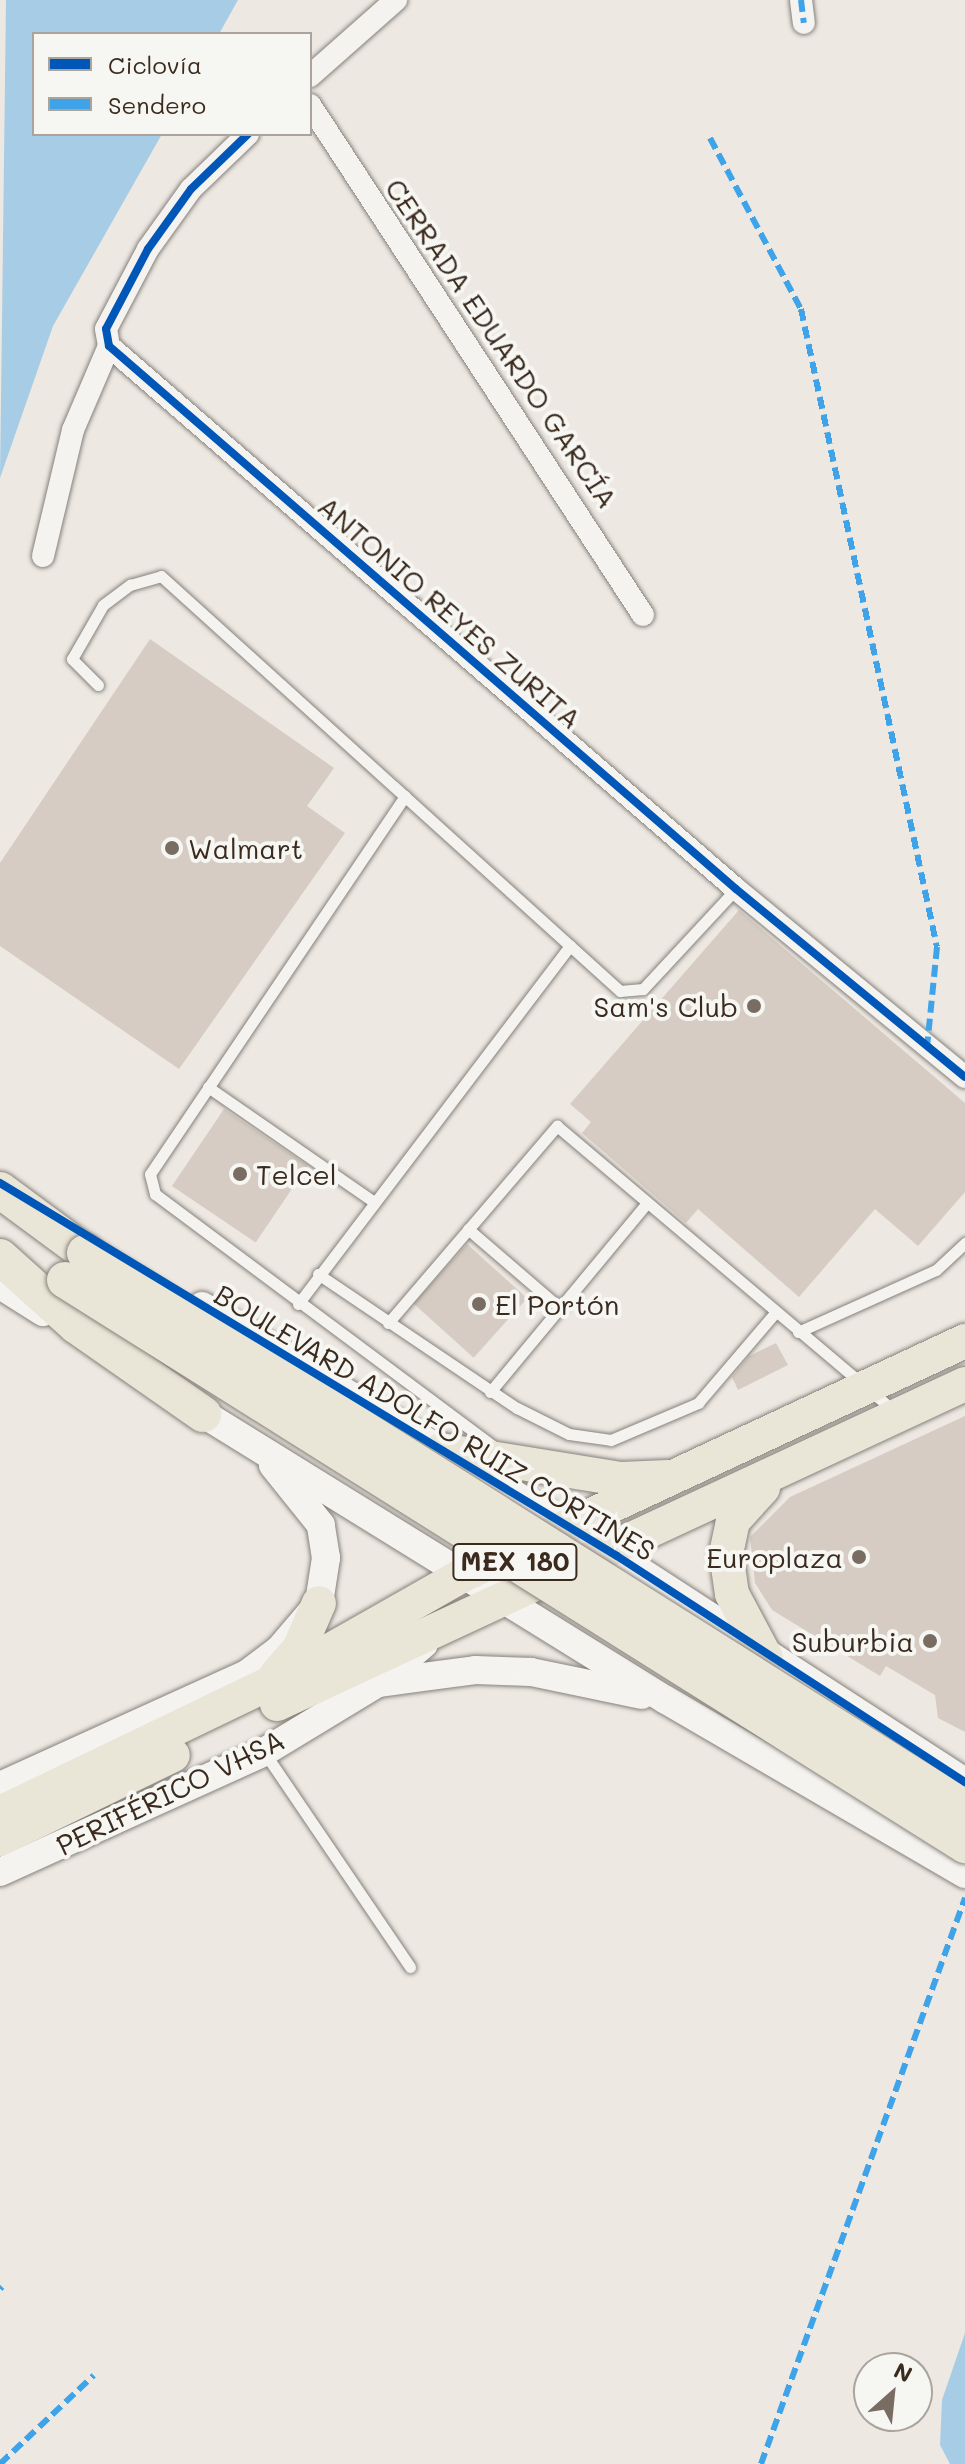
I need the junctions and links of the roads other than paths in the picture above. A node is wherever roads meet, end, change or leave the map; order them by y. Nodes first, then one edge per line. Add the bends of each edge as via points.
1 (396, 0) edge
2 (801, 0) edge
3 (804, 23) dead end
4 (312, 74) edge
5 (312, 108) edge
6 (246, 136) edge
7 (109, 346) junction
8 (43, 556) dead end
9 (643, 615) dead end
10 (98, 685) dead end
11 (405, 796) junction
12 (736, 889) junction
13 (570, 946) junction
14 (965, 1077) edge
15 (208, 1087) junction
16 (0, 1183) edge
17 (0, 1190) edge
18 (374, 1202) junction
19 (647, 1203) junction
20 (468, 1229) junction
21 (0, 1242) edge
22 (965, 1243) edge
23 (0, 1257) edge
24 (75, 1267) junction
25 (318, 1274) junction
26 (0, 1285) edge
27 (298, 1304) junction
28 (560, 1308) junction
29 (775, 1313) junction
30 (388, 1323) junction
31 (798, 1332) junction
32 (965, 1341) edge
33 (965, 1384) edge
34 (866, 1391) junction
35 (490, 1392) junction
36 (203, 1414) junction
37 (899, 1415) junction
38 (260, 1449) junction
39 (441, 1450) junction
40 (506, 1463) junction
41 (684, 1476) junction
42 (774, 1477) junction
43 (573, 1529) junction
44 (607, 1551) junction
45 (463, 1575) junction
46 (497, 1597) junction
47 (319, 1603) junction
48 (453, 1621) junction
49 (766, 1658) junction
50 (333, 1677) junction
51 (269, 1683) junction
52 (378, 1683) junction
53 (666, 1700) junction
54 (264, 1752) junction
55 (0, 1786) edge
56 (964, 1788) edge
57 (0, 1813) edge
58 (0, 1839) edge
59 (965, 1845) edge
60 (0, 1872) edge
61 (965, 1874) edge
62 (410, 1967) dead end

1 - 4 street
2 - 3 street
5 - 9 street, CERRADA EDUARDO GARCÍA
6 - 7 street via 191,189 148,249 106,329
7 - 8 street via 73,430
7 - 12 street, ANTONIO REYES ZURITA
10 - 11 lane via 72,659 96,618 130,585 161,576
11 - 13 lane
11 - 15 lane
12 - 13 lane via 643,989 620,991
12 - 14 street, ANTONIO REYES ZURITA
13 - 18 lane
15 - 18 lane
15 - 27 lane via 150,1174 155,1194
16 - 39 street, BOULEVARD ADOLFO RUIZ CORTINES
17 - 24 highway, MEX 180
18 - 25 lane
19 - 20 lane via 557,1126
19 - 28 lane
19 - 29 lane
20 - 28 lane
20 - 30 lane
21 - 24 highway, MEX 180
22 - 31 lane via 936,1270
23 - 36 highway via 77,1326
24 - 56 highway, MEX 180, bridge
24 - 59 highway, MEX 180, bridge
25 - 27 lane
25 - 30 lane
26 - 36 street
27 - 40 lane via 492,1445
28 - 35 lane
29 - 31 lane
29 - 35 lane via 698,1403 611,1440 569,1434
30 - 35 lane
31 - 34 lane
32 - 34 main road
33 - 37 main road
34 - 37 lane
34 - 41 main road
36 - 38 street
37 - 42 main road
38 - 45 street
38 - 47 street via 321,1525 326,1558
39 - 40 main road
39 - 43 street, BOULEVARD ADOLFO RUIZ CORTINES
40 - 41 main road via 621,1479
41 - 43 main road
42 - 44 main road
42 - 49 main road via 733,1521 726,1553 732,1594
43 - 44 street, BOULEVARD ADOLFO RUIZ CORTINES
43 - 45 main road
44 - 46 main road
44 - 49 street, BOULEVARD ADOLFO RUIZ CORTINES
45 - 46 street
45 - 51 main road
46 - 48 main road
46 - 53 street
47 - 51 main road via 299,1649
47 - 55 street via 247,1674
48 - 50 main road
48 - 52 street, PERIFÉRICO VHSA
49 - 56 street, BOULEVARD ADOLFO RUIZ CORTINES
50 - 52 main road
50 - 58 main road
51 - 57 main road
52 - 53 street via 475,1670 531,1672
52 - 54 street, PERIFÉRICO VHSA
53 - 61 street
54 - 60 street, PERIFÉRICO VHSA
54 - 62 lane

